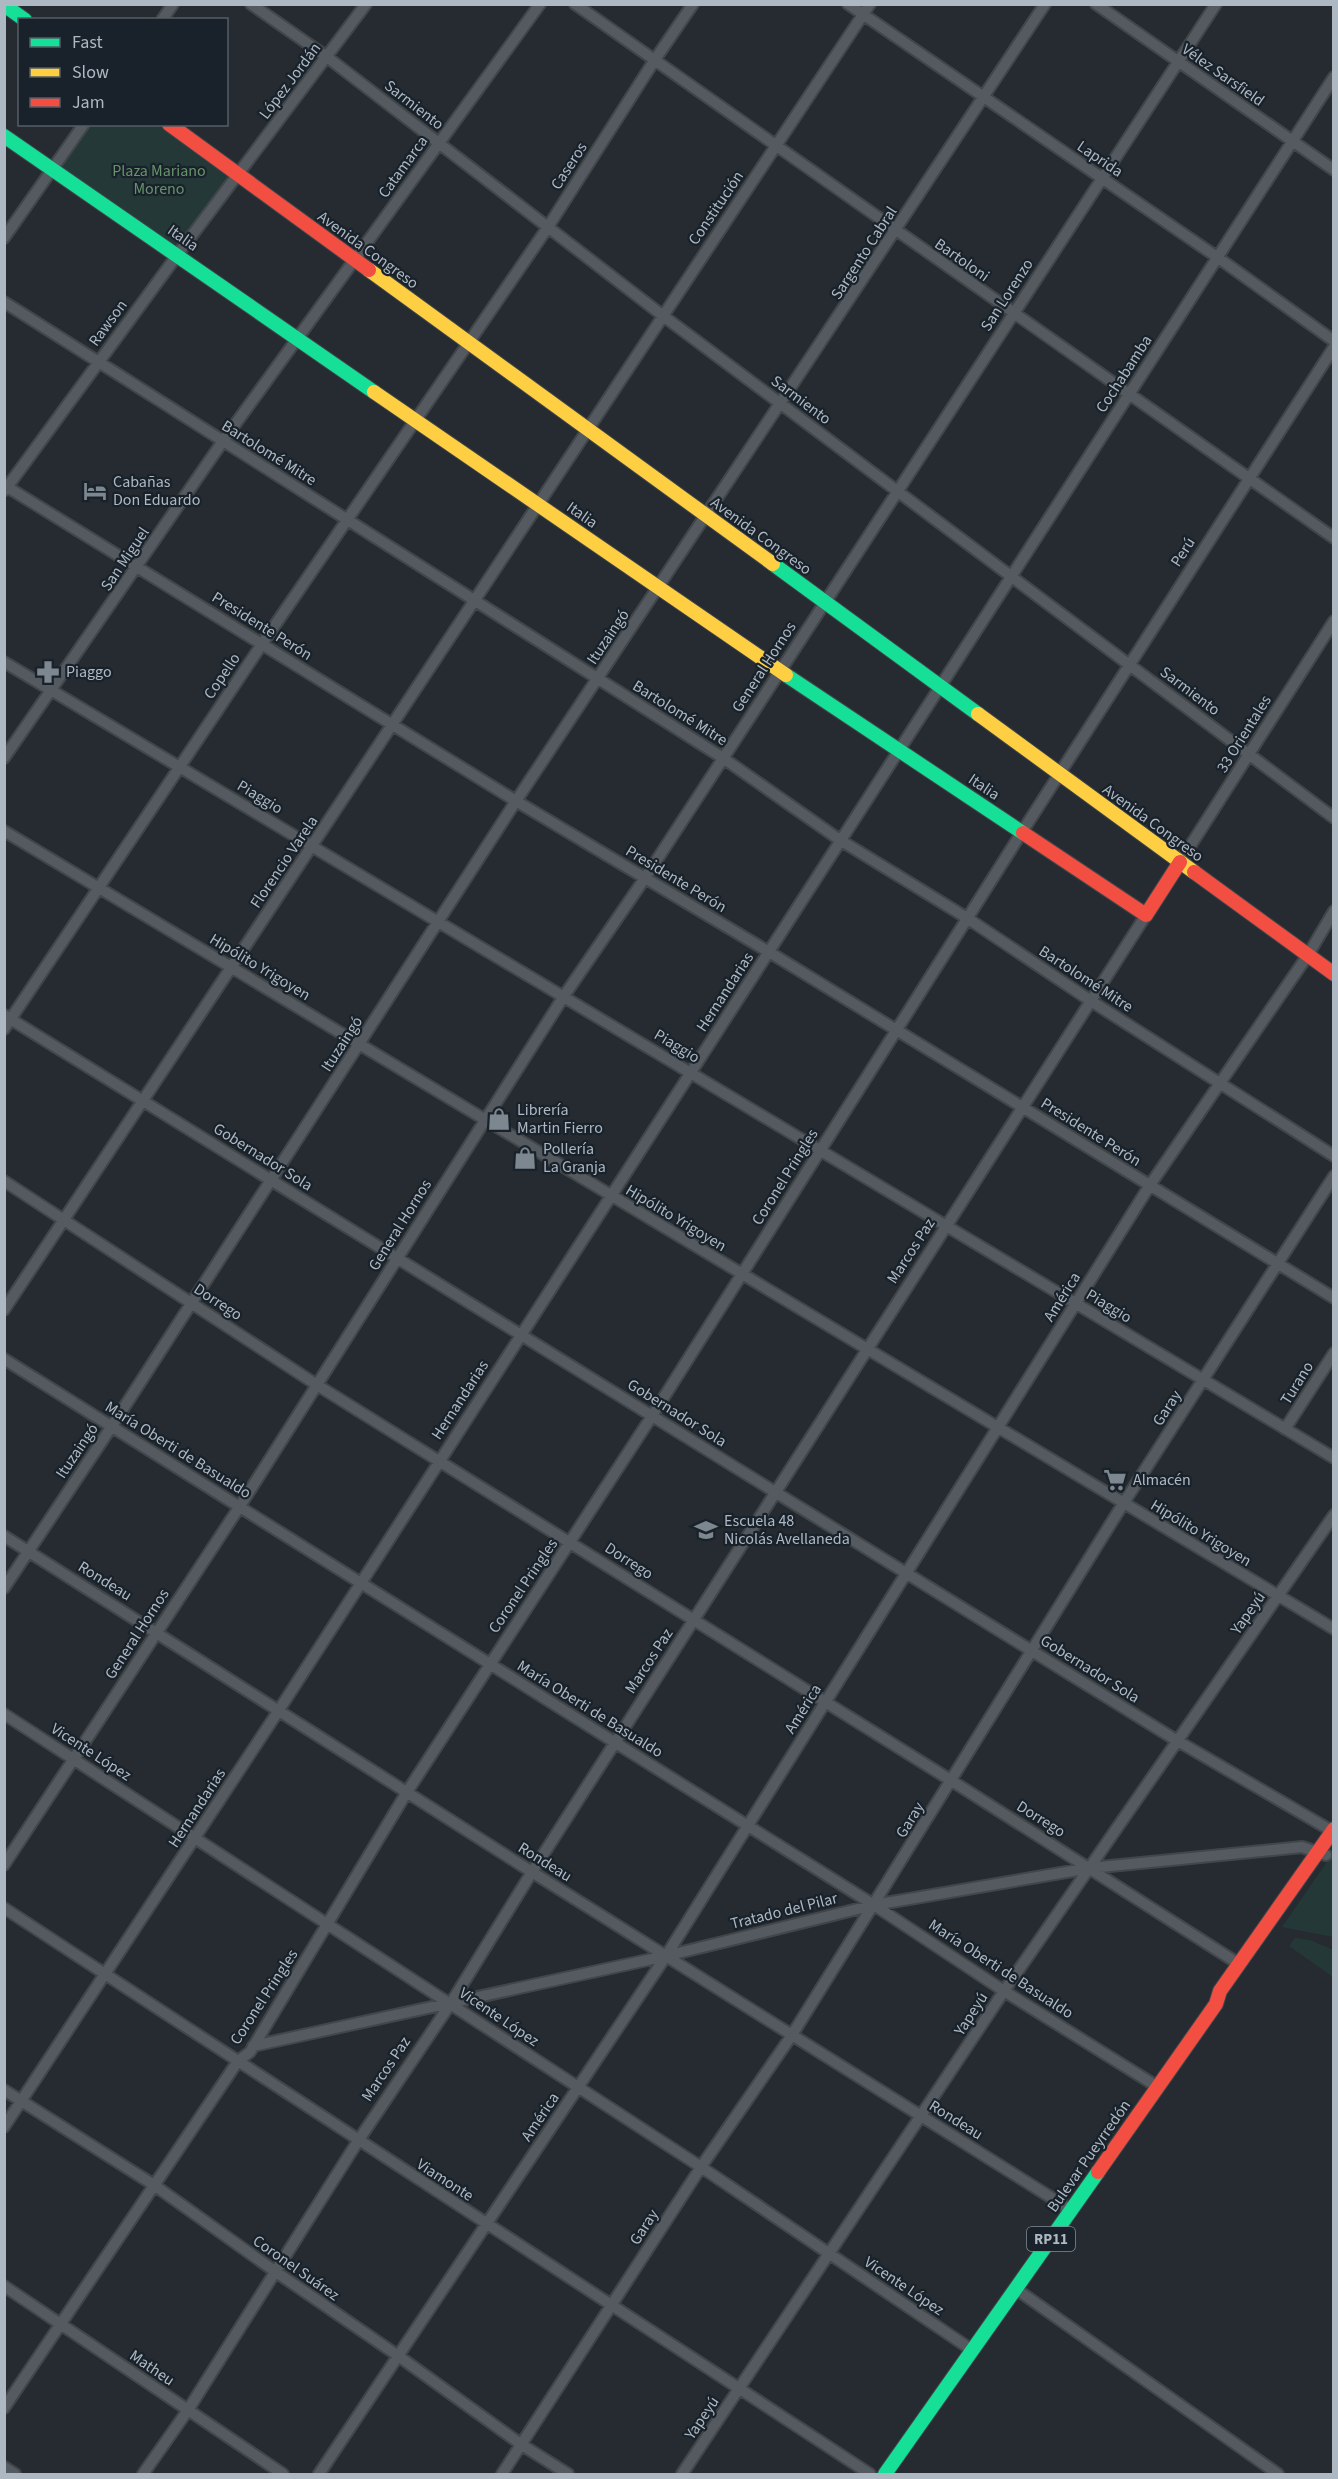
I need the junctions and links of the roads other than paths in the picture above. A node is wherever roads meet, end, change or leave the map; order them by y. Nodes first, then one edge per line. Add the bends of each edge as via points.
1 (173, 4) edge
2 (251, 4) edge
3 (366, 4) edge
4 (540, 4) edge
5 (575, 4) edge
6 (693, 4) edge
7 (848, 4) edge
8 (870, 4) edge
9 (1045, 4) edge
10 (1096, 4) edge
11 (1216, 4) edge
12 (7, 8) edge
13 (863, 15) junction
14 (22, 18) edge
15 (163, 18) edge
16 (327, 57) junction
17 (654, 61) junction
18 (1178, 62) junction
19 (1334, 77) edge
20 (984, 97) junction
21 (83, 126) edge
22 (172, 126) edge
23 (4, 136) edge
24 (1292, 141) junction
25 (439, 144) junction
26 (775, 147) junction
27 (53, 168) junction
28 (1334, 170) edge
29 (238, 175) junction
30 (1102, 178) junction
31 (548, 227) junction
32 (896, 231) junction
33 (4, 238) edge
34 (178, 254) junction
35 (1217, 257) junction
36 (355, 260) junction
37 (4, 302) edge
38 (1013, 314) junction
39 (662, 315) junction
40 (298, 338) junction
41 (1334, 341) edge
42 (468, 343) junction
43 (1334, 346) edge
44 (99, 362) junction
45 (1129, 395) junction
46 (782, 404) junction
47 (416, 419) junction
48 (587, 429) junction
49 (223, 441) junction
50 (1248, 478) junction
51 (6, 487) edge
52 (897, 490) junction
53 (538, 504) junction
54 (706, 517) junction
55 (347, 520) junction
56 (1334, 538) edge
57 (137, 567) junction
58 (1013, 576) junction
59 (659, 588) junction
60 (475, 601) junction
61 (824, 603) junction
62 (1334, 621) edge
63 (262, 644) junction
64 (4, 662) edge
65 (1129, 664) junction
66 (780, 671) junction
67 (598, 679) junction
68 (938, 687) junction
69 (52, 691) junction
70 (394, 725) junction
71 (898, 749) junction
72 (1249, 754) junction
73 (4, 758) edge
74 (723, 758) junction
75 (180, 766) junction
76 (1059, 774) junction
77 (516, 801) junction
78 (1334, 818) edge
79 (4, 831) edge
80 (1022, 832) junction
81 (840, 840) junction
82 (313, 846) junction
83 (1180, 862) junction
84 (645, 878) junction
85 (99, 888) junction
86 (1334, 911) edge
87 (1146, 915) junction
88 (967, 918) junction
89 (439, 921) junction
90 (769, 952) junction
91 (1308, 956) junction
92 (232, 968) junction
93 (1334, 974) edge
94 (564, 996) junction
95 (1090, 1001) junction
96 (8, 1017) edge
97 (4, 1029) edge
98 (896, 1030) junction
99 (359, 1045) junction
100 (690, 1072) junction
101 (1220, 1084) junction
102 (144, 1101) junction
103 (1022, 1107) junction
104 (485, 1120) junction
105 (820, 1150) junction
106 (1334, 1156) edge
107 (1334, 1176) edge
108 (4, 1180) edge
109 (271, 1180) junction
110 (1150, 1185) junction
111 (609, 1195) junction
112 (64, 1220) junction
113 (947, 1226) junction
114 (397, 1258) junction
115 (1277, 1264) junction
116 (741, 1274) junction
117 (1334, 1298) edge
118 (192, 1303) junction
119 (1076, 1303) junction
120 (4, 1310) edge
121 (520, 1334) junction
122 (867, 1350) junction
123 (1334, 1353) edge
124 (4, 1359) edge
125 (1203, 1379) junction
126 (317, 1385) junction
127 (652, 1416) junction
128 (112, 1426) junction
129 (997, 1428) junction
130 (1285, 1429) junction
131 (1334, 1458) edge
132 (439, 1461) junction
133 (776, 1493) junction
134 (1123, 1504) junction
135 (240, 1506) junction
136 (1334, 1515) edge
137 (4, 1536) edge
138 (571, 1542) junction
139 (29, 1551) junction
140 (906, 1573) junction
141 (361, 1582) junction
142 (4, 1588) edge
143 (1278, 1596) junction
144 (694, 1621) junction
145 (1334, 1629) edge
146 (156, 1632) junction
147 (1033, 1652) junction
148 (490, 1664) junction
149 (825, 1702) junction
150 (279, 1710) junction
151 (4, 1714) edge
152 (1176, 1740) junction
153 (616, 1742) junction
154 (74, 1759) junction
155 (952, 1781) junction
156 (407, 1792) junction
157 (748, 1825) junction
158 (195, 1838) junction
159 (1330, 1840) edge
160 (4, 1865) edge
161 (1090, 1868) junction
162 (532, 1872) junction
163 (874, 1905) junction
164 (4, 1908) edge
165 (328, 1925) junction
166 (666, 1956) junction
167 (1239, 1964) junction
168 (106, 1975) junction
169 (1004, 1991) junction
170 (451, 2003) junction
171 (1216, 2004) junction
172 (792, 2035) junction
173 (254, 2046) junction
174 (238, 2061) junction
175 (1158, 2087) junction
176 (578, 2088) junction
177 (4, 2090) edge
178 (21, 2102) junction
179 (922, 2116) junction
180 (4, 2127) edge
181 (358, 2141) junction
182 (701, 2167) junction
183 (154, 2185) junction
184 (1071, 2210) junction
185 (486, 2224) junction
186 (830, 2254) junction
187 (276, 2272) junction
188 (4, 2286) edge
189 (1016, 2289) junction
190 (612, 2306) junction
191 (60, 2323) junction
192 (972, 2350) junction
193 (397, 2355) junction
194 (739, 2389) junction
195 (4, 2408) edge
196 (188, 2410) junction
197 (522, 2445) junction
198 (4, 2467) edge
199 (15, 2475) edge
200 (143, 2475) edge
201 (283, 2475) edge
202 (319, 2475) edge
203 (502, 2475) edge
204 (568, 2475) edge
205 (682, 2475) edge
206 (870, 2475) edge
207 (885, 2475) edge
208 (1278, 2475) edge

1 - 15 street
2 - 16 street, Sarmiento
3 - 16 street, López Jordán
4 - 25 street, Catamarca
5 - 17 street, Bartoloni
6 - 17 street, Caseros
7 - 13 street, Laprida
8 - 13 street, Constitución
9 - 20 street, Sargento Cabral
10 - 18 street, Vélez Sarsfield
11 - 18 street, San Lorenzo
12 - 14 street
13 - 20 street, Laprida
13 - 26 street, Constitución
16 - 25 street, Sarmiento
16 - 29 street, López Jordán
17 - 26 street, Bartoloni
17 - 31 street, Caseros
18 - 24 street, Vélez Sarsfield
18 - 30 street, San Lorenzo
19 - 24 street, Cochabamba
20 - 30 street, Laprida
20 - 32 street, Sargento Cabral
21 - 27 street
22 - 29 street, Avenida Congreso
23 - 27 street, Italia
24 - 28 street, Vélez Sarsfield
24 - 35 street, Cochabamba
25 - 31 street, Sarmiento
25 - 36 street, Catamarca
26 - 32 street, Bartoloni
26 - 39 street, Constitución
27 - 33 street
27 - 34 street, Italia
29 - 34 street, Rawson
29 - 36 street, Avenida Congreso
30 - 35 street, Laprida
30 - 38 street, San Lorenzo
31 - 39 street, Sarmiento
31 - 42 street, Caseros
32 - 38 street, Bartoloni
32 - 46 street, Sargento Cabral
34 - 40 street, Italia
34 - 44 street, Rawson
35 - 41 street, Laprida
35 - 45 street, Cochabamba
36 - 40 street, San Miguel
36 - 42 street, Avenida Congreso
37 - 44 street, Bartolomé Mitre
38 - 45 street, Bartoloni
38 - 52 street, San Lorenzo
39 - 46 street, Sarmiento
39 - 48 street, Constitución
40 - 47 street, Italia
40 - 49 street, San Miguel
42 - 47 street, Copello
42 - 48 street, Avenida Congreso
43 - 50 street, Perú
44 - 49 street, Bartolomé Mitre
44 - 51 street, Rawson
45 - 50 street, Bartoloni
45 - 58 street, Cochabamba
46 - 52 street, Sarmiento
46 - 54 street, Sargento Cabral
47 - 53 street, Italia
47 - 55 street, Copello
48 - 53 street, Florencio Varela
48 - 54 street, Avenida Congreso
49 - 55 street, Bartolomé Mitre
49 - 57 street, San Miguel
50 - 56 street, Bartoloni
50 - 65 street, Perú
51 - 57 street, Presidente Perón
52 - 58 street, Sarmiento
52 - 61 street, San Lorenzo
53 - 59 street, Italia
53 - 60 street, Florencio Varela
54 - 59 street, Ituzaingó
54 - 61 street, Avenida Congreso
55 - 60 street, Bartolomé Mitre
55 - 63 street, Copello
57 - 63 street, Presidente Perón
57 - 69 street, San Miguel
58 - 65 street, Sarmiento
58 - 68 street, Cochabamba
59 - 66 street, Italia
59 - 67 street, Ituzaingó
60 - 67 street, Bartolomé Mitre
60 - 70 street, Florencio Varela
61 - 66 street, General Hornos
61 - 68 street, Avenida Congreso
62 - 72 street, 33 Orientales
63 - 70 street, Presidente Perón
63 - 75 street, Copello
64 - 69 street, Piaggio
65 - 72 street, Sarmiento
65 - 76 street, Perú
66 - 71 street, Italia
66 - 74 street, General Hornos
67 - 74 street, Bartolomé Mitre
67 - 77 street, Ituzaingó
68 - 71 street, Hernandarias
68 - 76 street, Avenida Congreso
69 - 73 street, San Miguel
69 - 75 street, Piaggio
70 - 77 street, Presidente Perón
70 - 82 street, Florencio Varela
71 - 80 street, Italia
71 - 81 street, Hernandarias
72 - 78 street, Sarmiento
72 - 83 street, 33 Orientales
74 - 81 street, Bartolomé Mitre
74 - 84 street, General Hornos
75 - 82 street, Piaggio
75 - 85 street, Copello
76 - 80 street, Coronel Pringles
76 - 83 street, Avenida Congreso
77 - 84 street, Presidente Perón
77 - 89 street, Ituzaingó
79 - 85 street, Hipólito Yrigoyen
80 - 87 street, Italia
80 - 88 street, Coronel Pringles
81 - 88 street, Bartolomé Mitre
81 - 90 street, Hernandarias
82 - 89 street, Piaggio
82 - 92 street, Florencio Varela
83 - 87 street, Marcos Paz
83 - 91 street, Avenida Congreso
84 - 90 street, Presidente Perón
84 - 94 street, General Hornos
85 - 92 street, Hipólito Yrigoyen
85 - 96 street, Copello
86 - 91 street, América
87 - 95 street, Marcos Paz
88 - 95 street, Bartolomé Mitre
88 - 98 street, Coronel Pringles
89 - 94 street, Piaggio
89 - 99 street, Ituzaingó
90 - 98 street, Presidente Perón
90 - 100 street, Hernandarias
91 - 93 street, Avenida Congreso
91 - 101 street, América
92 - 99 street, Hipólito Yrigoyen
92 - 102 street, Florencio Varela
94 - 100 street, Piaggio
94 - 104 street, General Hornos
95 - 101 street, Bartolomé Mitre
95 - 103 street, Marcos Paz
96 - 97 street, Copello
96 - 102 street, Gobernador Sola
98 - 103 street, Presidente Perón
98 - 105 street, Coronel Pringles
99 - 104 street, Hipólito Yrigoyen
99 - 109 street, Ituzaingó
100 - 105 street, Piaggio
100 - 111 street, Hernandarias
101 - 106 street, Bartolomé Mitre
101 - 110 street, América
102 - 109 street, Gobernador Sola
102 - 112 street, Florencio Varela
103 - 110 street, Presidente Perón
103 - 113 street, Marcos Paz
104 - 111 street, Hipólito Yrigoyen
104 - 114 street, General Hornos
105 - 113 street, Piaggio
105 - 116 street, Coronel Pringles
107 - 115 street, Garay
108 - 112 street, Dorrego
109 - 114 street, Gobernador Sola
109 - 118 street, Ituzaingó
110 - 115 street, Presidente Perón
110 - 119 street, América
111 - 116 street, Hipólito Yrigoyen
111 - 121 street, Hernandarias
112 - 118 street, Dorrego
112 - 120 street, Florencio Varela
113 - 119 street, Piaggio
113 - 122 street, Marcos Paz
114 - 121 street, Gobernador Sola
114 - 126 street, General Hornos
115 - 117 street, Presidente Perón
115 - 125 street, Garay
116 - 122 street, Hipólito Yrigoyen
116 - 127 street, Coronel Pringles
118 - 126 street, Dorrego
118 - 128 street, Ituzaingó
119 - 125 street, Piaggio
119 - 129 street, América
121 - 127 street, Gobernador Sola
121 - 132 street, Hernandarias
122 - 129 street, Hipólito Yrigoyen
122 - 133 street, Marcos Paz
123 - 130 street, Turano
124 - 128 street, María Oberti de Basualdo
125 - 130 street, Piaggio
125 - 134 street, Garay
126 - 132 street, Dorrego
126 - 135 street, General Hornos
127 - 133 street, Gobernador Sola
127 - 138 street, Coronel Pringles
128 - 135 street, María Oberti de Basualdo
128 - 139 street, Ituzaingó
129 - 134 street, Hipólito Yrigoyen
129 - 140 street, América
130 - 131 street, Piaggio
132 - 138 street, Dorrego
132 - 141 street, Hernandarias
133 - 140 street, Gobernador Sola
133 - 144 street, Marcos Paz
134 - 143 street, Hipólito Yrigoyen
134 - 147 street, Garay
135 - 141 street, María Oberti de Basualdo
135 - 146 street, General Hornos
136 - 143 street, Yapeyú
137 - 139 street, Rondeau
138 - 144 street, Dorrego
138 - 148 street, Coronel Pringles
139 - 142 street, Ituzaingó
139 - 146 street, Rondeau
140 - 147 street, Gobernador Sola
140 - 149 street, América
141 - 148 street, María Oberti de Basualdo
141 - 150 street, Hernandarias
143 - 145 street, Hipólito Yrigoyen
143 - 152 street, Yapeyú
144 - 149 street, Dorrego
144 - 153 street, Marcos Paz
146 - 150 street, Rondeau
146 - 154 street, General Hornos
147 - 152 street, Gobernador Sola
147 - 155 street, Garay
148 - 153 street, María Oberti de Basualdo
148 - 156 street, Coronel Pringles
149 - 155 street, Dorrego
149 - 157 street, América
150 - 156 street, Rondeau
150 - 158 street, Hernandarias
151 - 154 street, Vicente López
152 - 159 street, Gobernador Sola
152 - 161 street, Yapeyú
153 - 157 street, María Oberti de Basualdo
153 - 162 street, Marcos Paz
154 - 158 street, Vicente López
154 - 160 street, General Hornos
155 - 161 street, Dorrego
155 - 163 street, Garay
156 - 162 street, Rondeau
156 - 165 street, Coronel Pringles
157 - 163 street, María Oberti de Basualdo
157 - 166 street, América
158 - 165 street, Vicente López
158 - 168 street, Hernandarias
159 - 161 street, Tratado del Pilar via 1302,1847
159 - 167 street, Bulevar Pueyrredón / RP11
159 - 171 street, Bulevar Pueyrredón / RP11 via 1227,1996
161 - 163 street, Tratado del Pilar
161 - 167 street, Dorrego
161 - 169 street, Yapeyú
162 - 166 street, Rondeau
162 - 170 street, Marcos Paz
163 - 166 street, Tratado del Pilar
163 - 169 street, María Oberti de Basualdo
163 - 172 street, Garay
164 - 168 street, Viamonte
165 - 170 street, Vicente López
165 - 173 street, Coronel Pringles
166 - 170 street, Tratado del Pilar
166 - 172 street, Rondeau
166 - 176 street, América
167 - 171 street, Bulevar Pueyrredón / RP11 via 1220,1991
168 - 174 street, Viamonte
168 - 178 street, Hernandarias
169 - 175 street, María Oberti de Basualdo
169 - 179 street, Yapeyú
170 - 173 street, Tratado del Pilar
170 - 176 street, Vicente López
170 - 181 street, Marcos Paz
171 - 175 street, Bulevar Pueyrredón / RP11
172 - 179 street, Rondeau
172 - 182 street, Garay
173 - 174 street, Coronel Pringles
174 - 181 street, Viamonte
174 - 183 street, Coronel Pringles
175 - 184 street, Bulevar Pueyrredón / RP11
176 - 182 street, Vicente López
176 - 185 street, América
177 - 178 street, Coronel Suárez
178 - 180 street, Hernandarias
178 - 183 street, Coronel Suárez
179 - 184 street, Rondeau
179 - 186 street, Yapeyú
181 - 185 street, Viamonte
181 - 187 street, Marcos Paz
182 - 186 street, Vicente López
182 - 190 street, Garay
183 - 187 street, Coronel Suárez
183 - 191 street, Coronel Pringles
184 - 189 street, Bulevar Pueyrredón / RP11
185 - 190 street, Viamonte
185 - 193 street, América
186 - 192 street, Vicente López
186 - 194 street, Yapeyú
187 - 193 street, Coronel Suárez
187 - 196 street, Marcos Paz
188 - 191 street, Matheu
189 - 192 street, Bulevar Pueyrredón / RP11
189 - 208 street
190 - 194 street, Viamonte
190 - 197 street, Garay
191 - 195 street, Coronel Pringles
191 - 196 street, Matheu
192 - 207 street, Bulevar Pueyrredón / RP11
193 - 197 street, Coronel Suárez
193 - 202 street, América
194 - 205 street, Yapeyú
194 - 206 street, Viamonte
196 - 200 street, Marcos Paz
196 - 201 street, Matheu
197 - 203 street, Garay
197 - 204 street, Coronel Suárez
198 - 199 street

